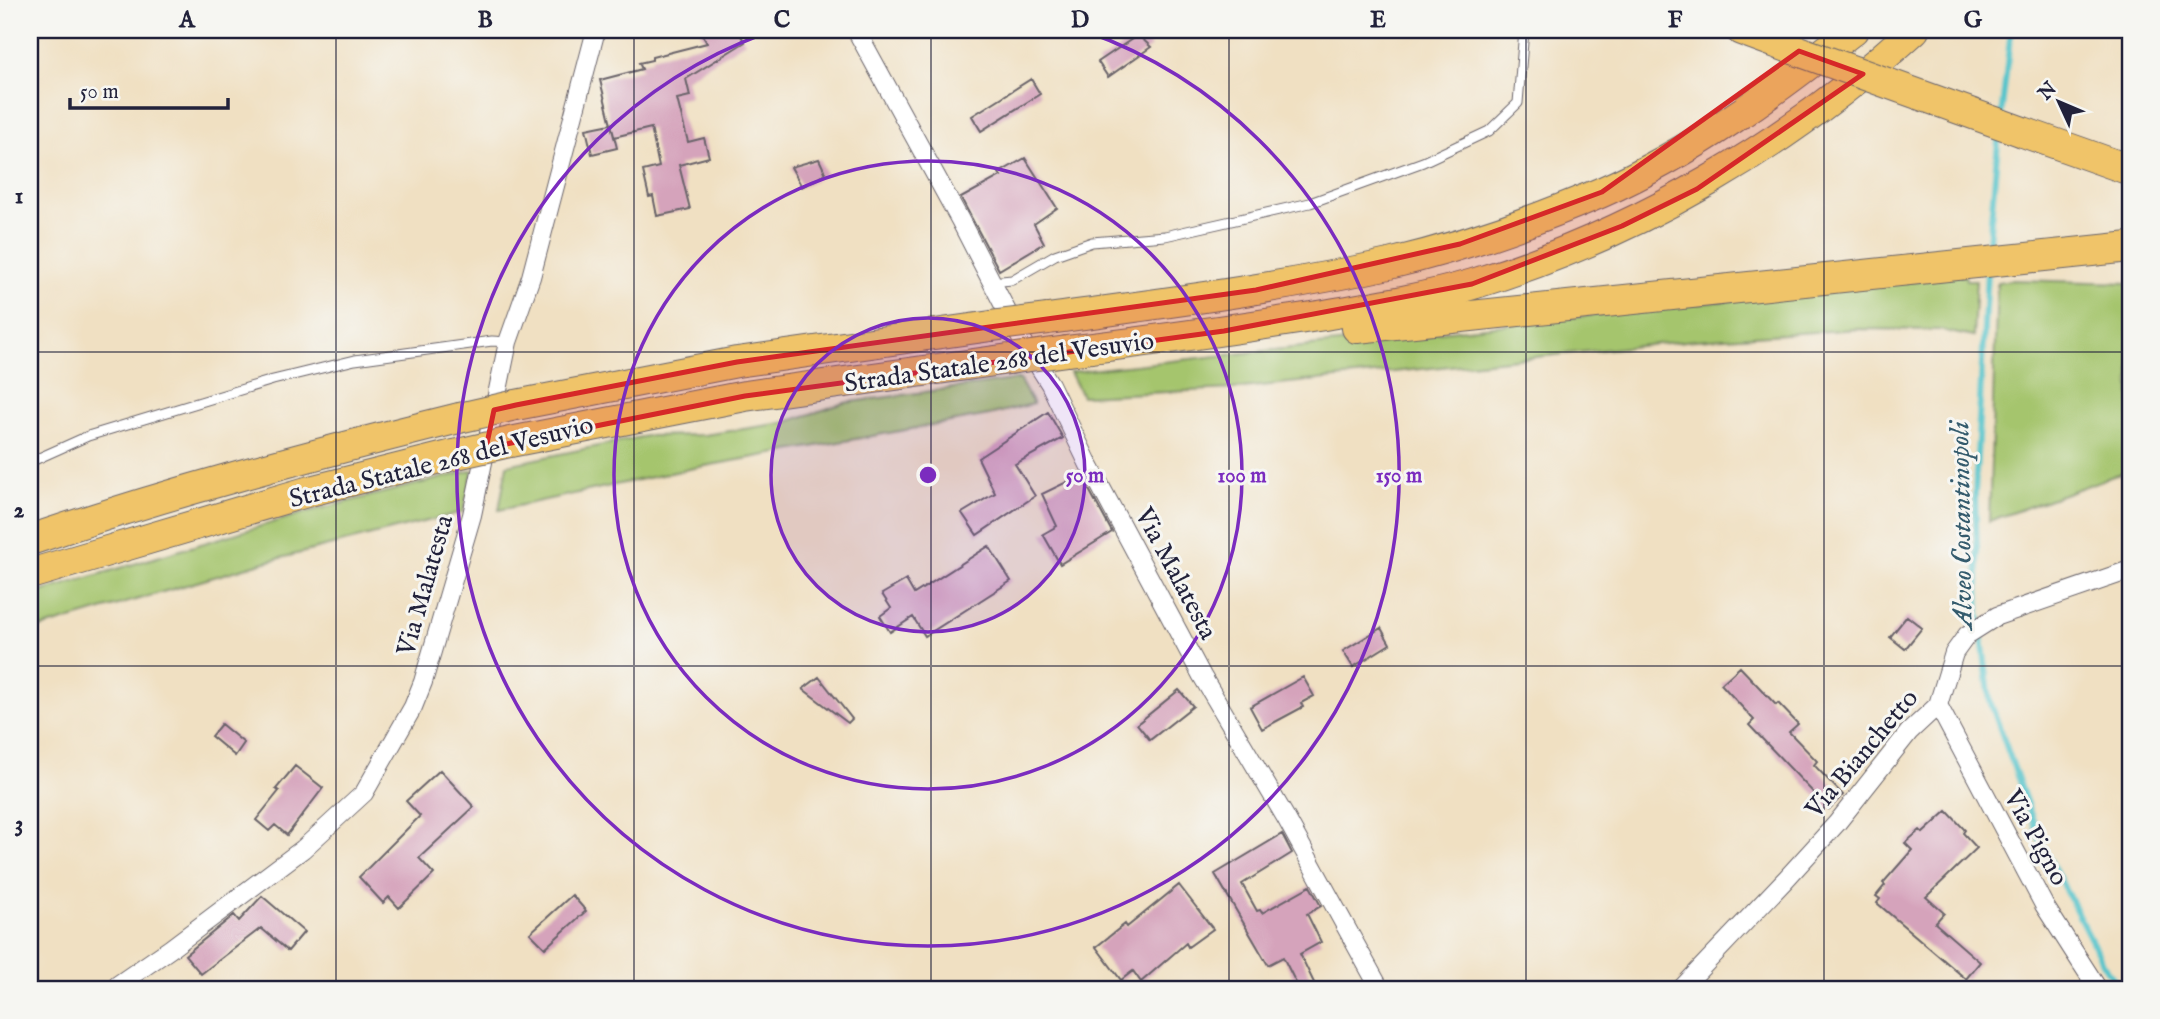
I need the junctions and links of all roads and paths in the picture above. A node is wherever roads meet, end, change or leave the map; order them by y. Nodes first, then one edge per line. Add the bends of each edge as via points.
1 (596, 30) edge
2 (856, 30) edge
3 (1524, 30) edge
4 (1741, 30) edge
5 (1827, 30) edge
6 (1853, 30) edge
7 (1913, 30) edge
8 (2130, 170) edge
9 (1602, 192) junction
10 (2130, 247) edge
11 (991, 282) junction
12 (1224, 331) junction
13 (508, 342) junction
14 (30, 462) edge
15 (30, 540) edge
16 (2130, 570) edge
17 (30, 575) edge
18 (1938, 705) junction
19 (112, 989) edge
20 (1380, 989) edge
21 (1681, 989) edge
22 (2098, 989) edge

1 - 13 street, Via Malatesta via 531,276
2 - 11 street, Via Malatesta
3 - 11 lane via 1518,103 1489,131 1423,162 1310,203 1165,236 1092,242 1055,255 1012,279
4 - 8 highway, bridge
5 - 9 highway
6 - 9 highway, Strada Statale 268 del Vesuvio via 1737,117
7 - 12 highway, Strada Statale 268 del Vesuvio via 1767,144 1696,189 1622,226 1472,284 1396,303
9 - 15 highway, Strada Statale 268 del Vesuvio, bridge via 1531,221 1390,264 1256,290 737,362 516,405 203,486
10 - 12 highway via 1366,327
11 - 20 street, Via Malatesta via 1050,384 1202,676
12 - 17 highway, Strada Statale 268 del Vesuvio, bridge via 745,396 510,442 310,491
13 - 14 lane via 355,360 273,380 88,436
13 - 19 street, Via Malatesta via 472,515 423,682 364,793 303,849
16 - 18 street, Via Bianchetto via 1997,616 1967,635 1954,653
18 - 21 street, Via Bianchetto via 1909,732 1794,871
18 - 22 street, Via Pigno via 2044,905

